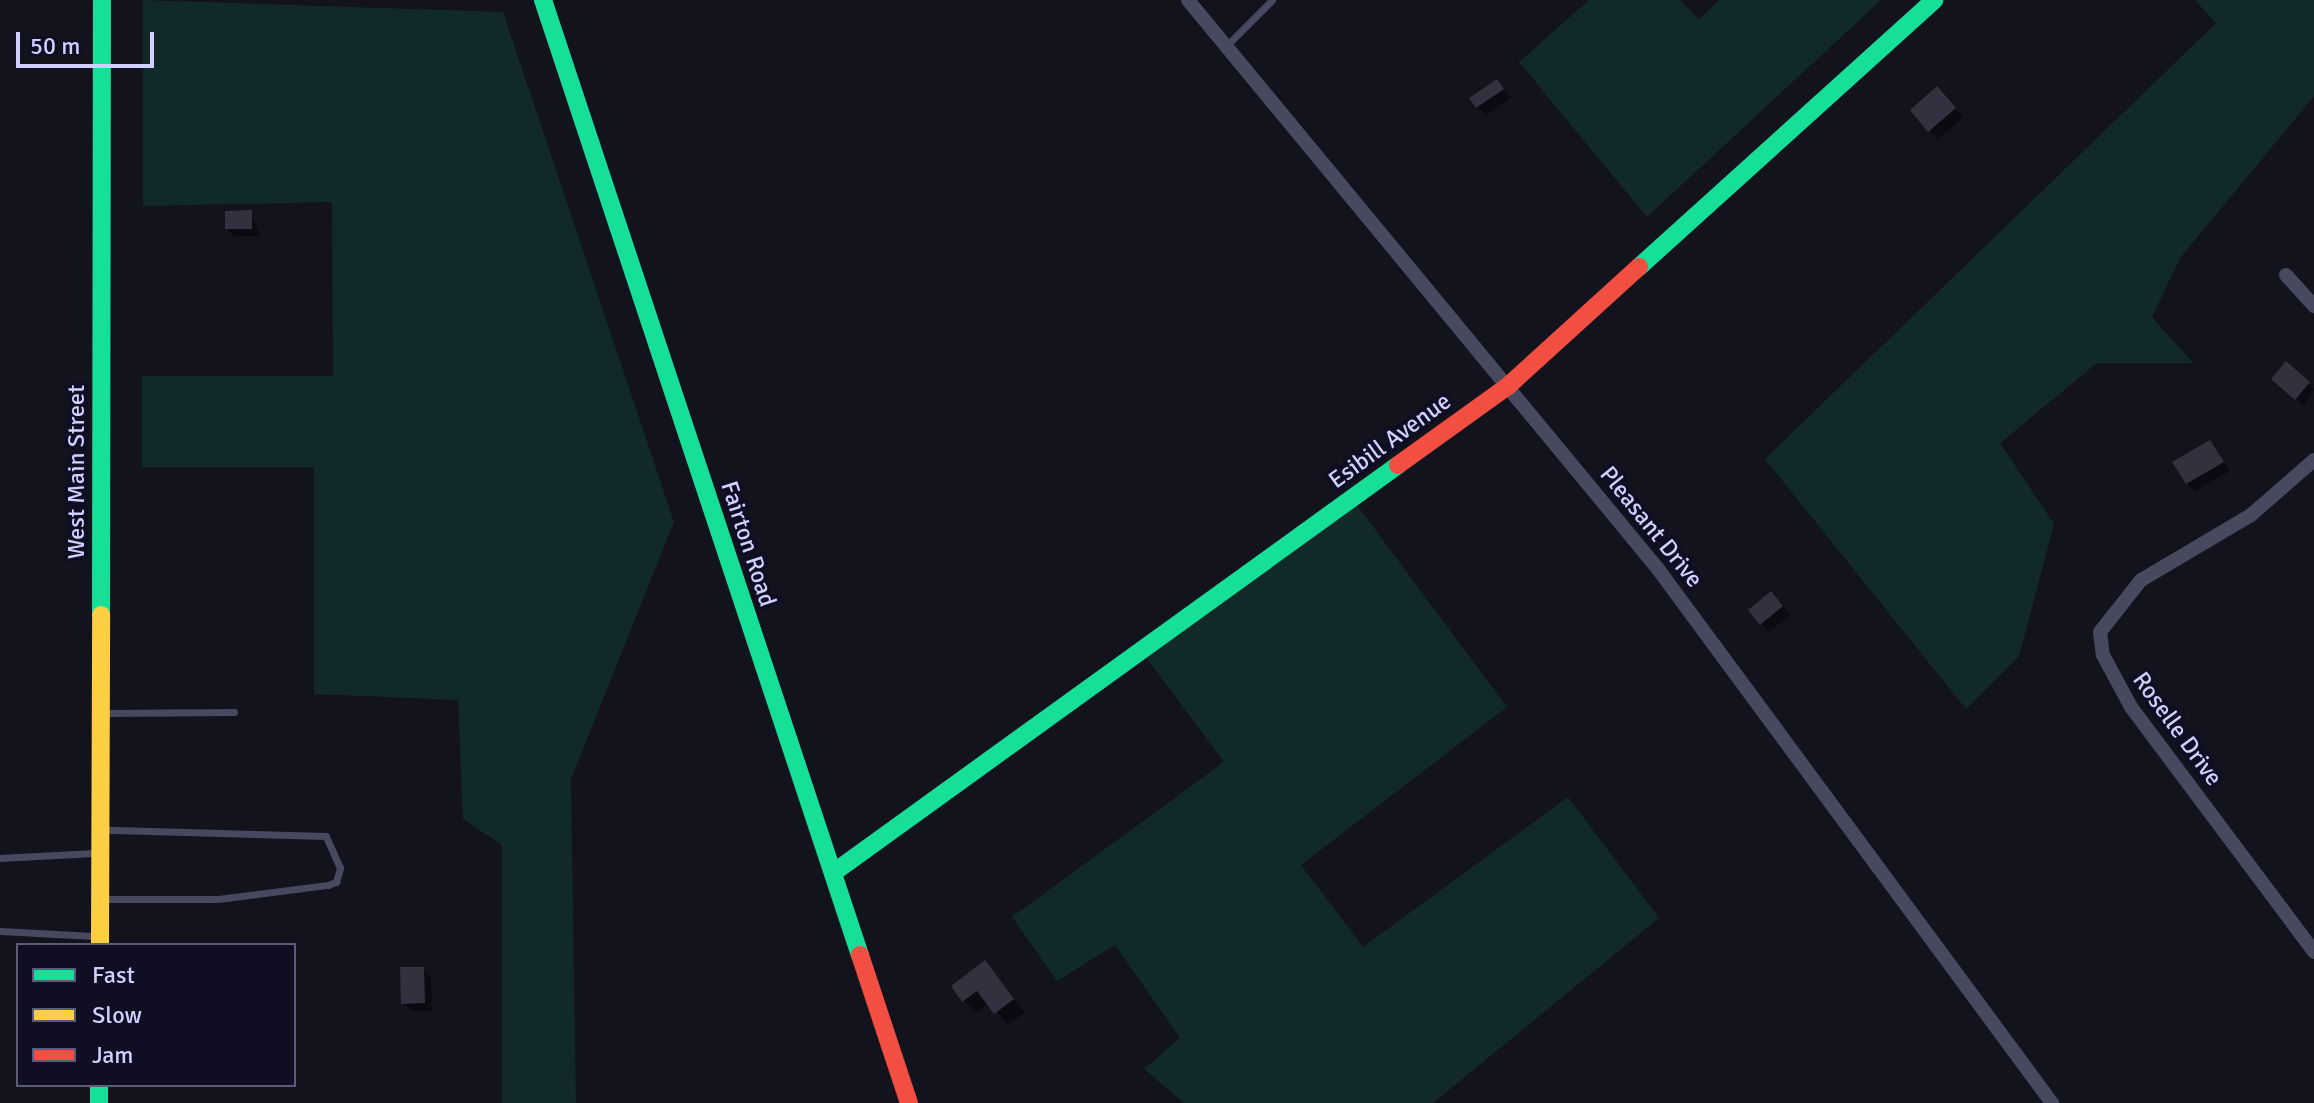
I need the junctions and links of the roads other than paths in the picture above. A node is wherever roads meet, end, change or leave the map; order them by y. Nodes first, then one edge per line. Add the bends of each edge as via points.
1 (102, 0) edge
2 (543, 0) edge
3 (1188, 0) edge
4 (1272, 0) edge
5 (1934, 0) edge
6 (1226, 46) junction
7 (2286, 275) dead end
8 (2314, 306) edge
9 (1508, 386) junction
10 (2314, 460) edge
11 (234, 712) dead end
12 (100, 713) junction
13 (100, 830) junction
14 (100, 852) junction
15 (0, 858) edge
16 (833, 873) junction
17 (100, 899) junction
18 (0, 931) edge
19 (100, 940) edge
20 (2314, 952) edge
21 (909, 1103) edge
22 (2052, 1103) edge

1 - 12 main road, West Main Street
2 - 16 main road, Fairton Road
3 - 6 street, Pleasant Drive
4 - 6 lane
5 - 9 main road, Esibill Avenue
6 - 9 street, Pleasant Drive
7 - 8 street
9 - 16 main road, Esibill Avenue
9 - 22 street, Pleasant Drive via 1745,683
10 - 20 street, Roselle Drive via 2251,515 2141,580 2100,632 2103,655 2131,707
11 - 12 lane
12 - 13 main road, West Main Street
13 - 14 main road, West Main Street
13 - 17 lane via 326,836 340,868 336,882 328,885 218,899
14 - 15 lane
14 - 17 main road, West Main Street
16 - 21 main road, Fairton Road
17 - 19 main road, West Main Street
18 - 19 lane

